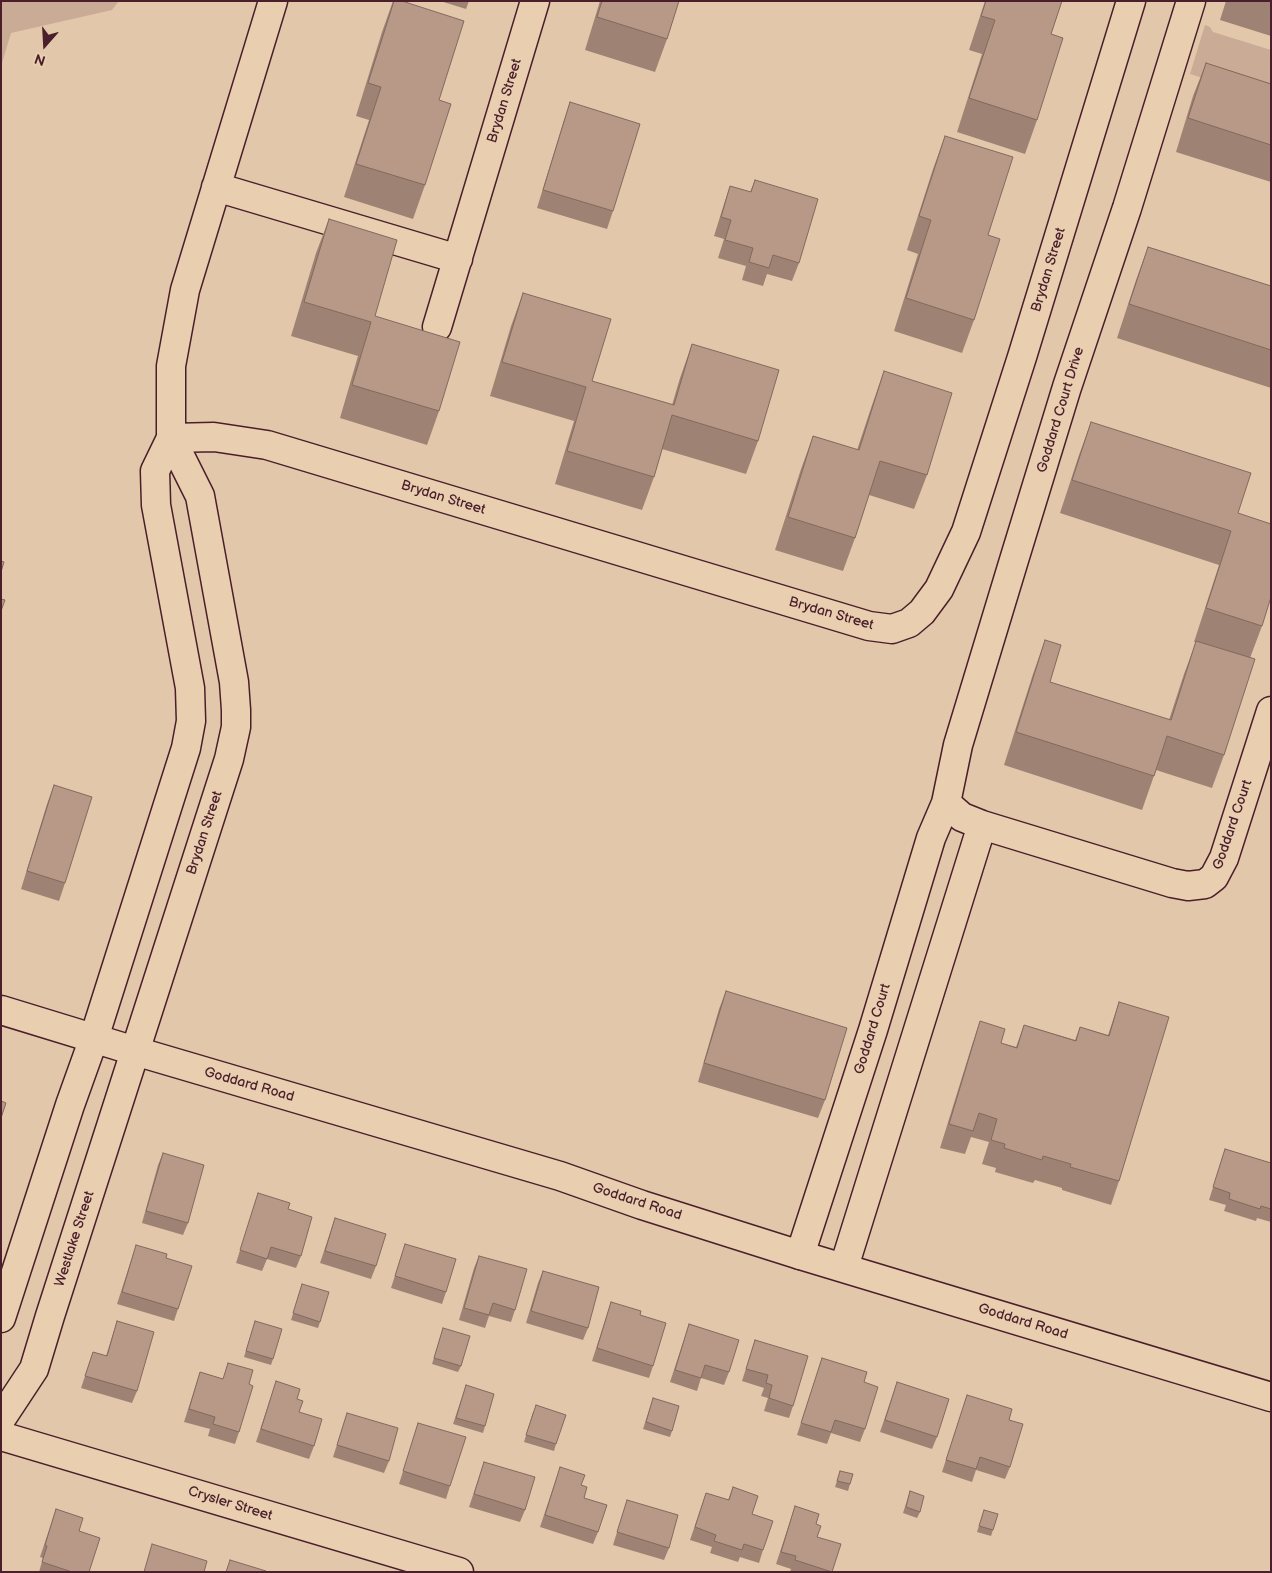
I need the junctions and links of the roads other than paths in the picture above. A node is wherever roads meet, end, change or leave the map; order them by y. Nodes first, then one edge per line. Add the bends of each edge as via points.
1 (273, 1) edge
2 (535, 1) edge
3 (1131, 1) edge
4 (1191, 1) edge
5 (216, 187) junction
6 (458, 259) junction
7 (437, 327) dead end
8 (171, 438) junction
9 (1271, 711) edge
10 (963, 815) junction
11 (1, 1010) edge
12 (94, 1038) junction
13 (135, 1051) junction
14 (800, 1255) junction
15 (844, 1267) junction
16 (1, 1318) edge
17 (1271, 1397) edge
18 (1, 1419) edge
19 (1, 1436) edge
20 (459, 1572) edge

1 - 5 street, Brydan Street
2 - 6 street, Brydan Street
3 - 8 street, Brydan Street via 966,532 939,590 922,612 908,623 892,629 869,626 267,445 214,437
4 - 10 street, Goddard Court Drive via 1067,387 958,745
5 - 6 street
5 - 8 street, Brydan Street via 185,290 171,366
6 - 7 street, Brydan Street
8 - 12 street, Brydan Street via 155,471 156,505 190,688 191,721 186,748
8 - 13 street, Brydan Street via 200,496 234,682 236,727 229,759
9 - 10 street, Goddard Court via 1224,858 1214,877 1205,884 1188,886 1172,883
10 - 14 street, Goddard Court via 931,838
10 - 15 street
11 - 12 street, Goddard Road
12 - 13 street, Goddard Road
12 - 16 street
13 - 14 street, Goddard Road via 560,1176
13 - 18 street, Westlake Street via 34,1369
14 - 15 street, Goddard Road
15 - 17 street, Goddard Road
19 - 20 street, Crysler Street

